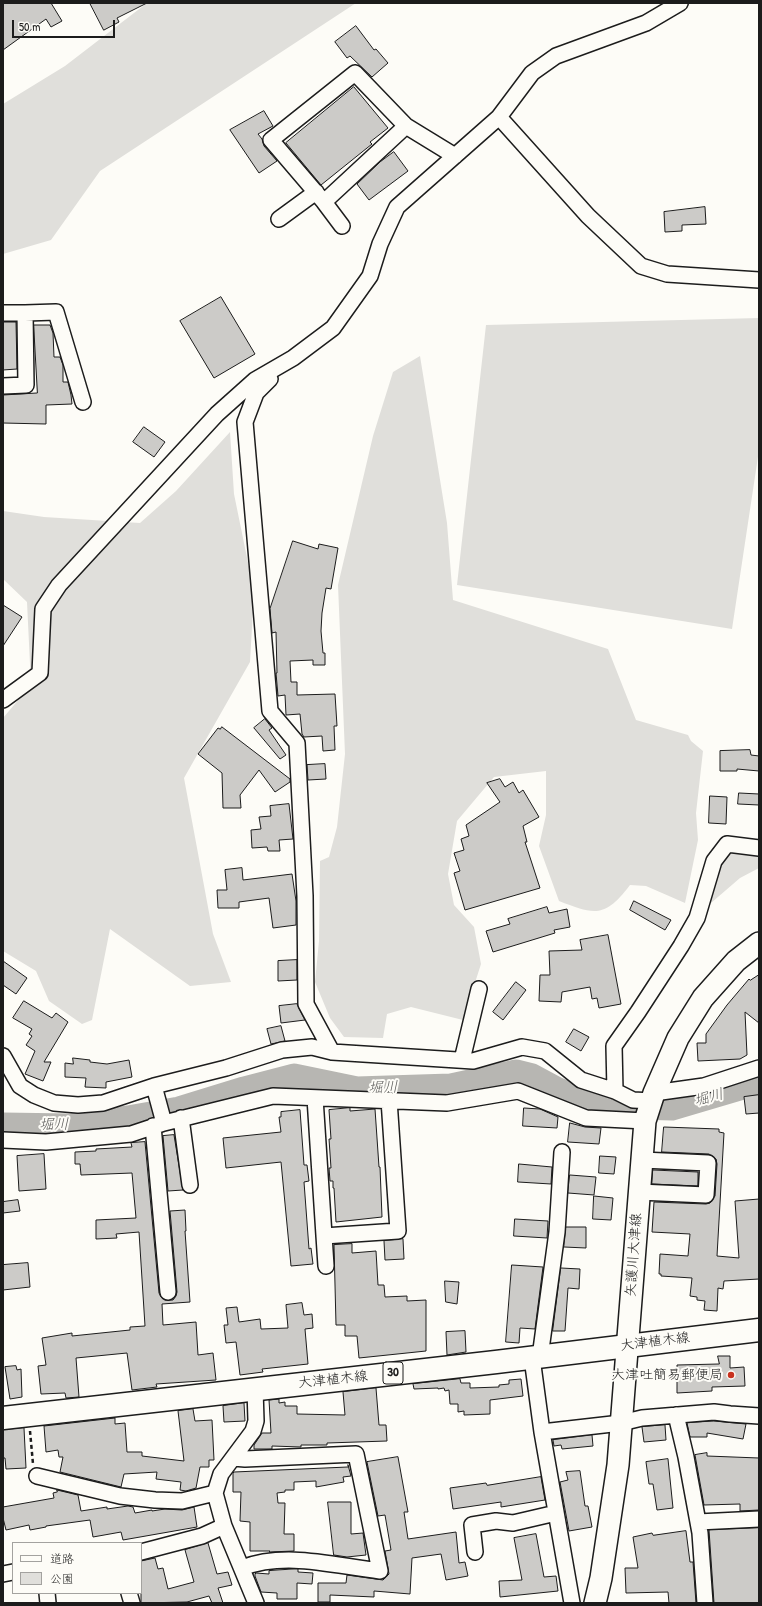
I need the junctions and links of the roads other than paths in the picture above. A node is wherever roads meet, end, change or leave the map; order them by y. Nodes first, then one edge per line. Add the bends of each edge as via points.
1 (680, 3) edge
2 (499, 117) junction
3 (406, 126) junction
4 (455, 156) junction
5 (320, 197) junction
6 (279, 219) dead end
7 (342, 226) dead end
8 (759, 280) edge
9 (3, 313) edge
10 (26, 313) junction
11 (293, 358) junction
12 (3, 386) edge
13 (83, 402) dead end
14 (3, 700) edge
15 (759, 848) edge
16 (759, 943) edge
17 (479, 988) dead end
18 (332, 1052) junction
19 (3, 1056) edge
20 (462, 1060) junction
21 (759, 1068) edge
22 (154, 1086) junction
23 (615, 1091) junction
24 (653, 1097) junction
25 (315, 1098) junction
26 (389, 1100) junction
27 (181, 1118) junction
28 (645, 1121) junction
29 (158, 1124) junction
30 (3, 1140) edge
31 (562, 1152) dead end
32 (642, 1160) junction
33 (190, 1185) dead end
34 (639, 1192) junction
35 (324, 1236) junction
36 (326, 1266) dead end
37 (168, 1292) dead end
38 (759, 1330) edge
39 (627, 1345) junction
40 (536, 1357) junction
41 (255, 1389) junction
42 (676, 1415) junction
43 (759, 1416) edge
44 (3, 1418) edge
45 (621, 1423) junction
46 (542, 1432) junction
47 (233, 1458) junction
48 (37, 1476) road end
49 (215, 1493) junction
50 (556, 1513) junction
51 (759, 1519) edge
52 (698, 1522) junction
53 (224, 1526) junction
54 (142, 1552) edge
55 (475, 1552) dead end
56 (242, 1568) junction
57 (256, 1603) edge
58 (572, 1603) edge
59 (595, 1603) edge
60 (705, 1603) edge

1 - 2 street via 646,23 556,56 532,73
2 - 4 street
2 - 8 street via 588,216 641,266 667,274
3 - 4 street
3 - 5 street
3 - 5 street via 355,72 271,140
4 - 11 street via 397,207 380,244 370,276 333,328
5 - 6 street
5 - 7 street
9 - 10 street
10 - 12 street via 26,385
10 - 13 street via 56,312
11 - 14 street via 255,380 217,414 59,585 43,610 40,673
11 - 18 street via 256,393 245,422 270,711 296,743 305,896 306,1004
15 - 23 street via 727,844 714,861 697,918 682,946 614,1046
16 - 24 main road, 矢護川大津線 via 736,960 703,998 678,1038
17 - 20 street
18 - 20 street
18 - 22 street via 312,1046 282,1050 226,1068
19 - 22 street via 20,1086 54,1103 78,1106 103,1103
20 - 23 street via 473,1061 522,1046 545,1051 581,1080
21 - 24 street via 704,1086
22 - 29 street
23 - 24 street via 633,1100
24 - 28 main road, 矢護川大津線
25 - 26 street
25 - 27 street via 273,1096
25 - 35 street
26 - 28 street via 447,1102 518,1091 586,1118
26 - 35 street via 398,1231
27 - 29 street
27 - 33 street
28 - 32 main road, 矢護川大津線
29 - 30 street via 131,1134 93,1138 46,1142
29 - 37 street
31 - 40 street via 557,1232
32 - 34 main road, 矢護川大津線
32 - 34 street via 708,1163 706,1195
34 - 39 main road, 矢護川大津線
35 - 36 street
38 - 39 main road, 大津植木線 / 30
39 - 40 main road, 大津植木線 / 30
39 - 45 main road, 矢護川大津線
40 - 41 main road, 大津植木線 / 30
40 - 46 street
41 - 44 main road, 大津植木線 / 30
41 - 47 street via 256,1421 253,1431
42 - 43 street via 714,1412
42 - 45 street
42 - 52 street
45 - 46 street
45 - 59 main road, 矢護川大津線 via 601,1578
46 - 50 street
47 - 49 street via 221,1474
47 - 56 street via 356,1454 380,1571 300,1560 255,1563
48 - 49 street via 120,1496 155,1500 182,1501
49 - 53 street
50 - 55 street via 513,1523 496,1521 472,1525
50 - 58 street
51 - 52 street
52 - 60 street
53 - 54 street via 202,1536
53 - 56 street
56 - 57 street

